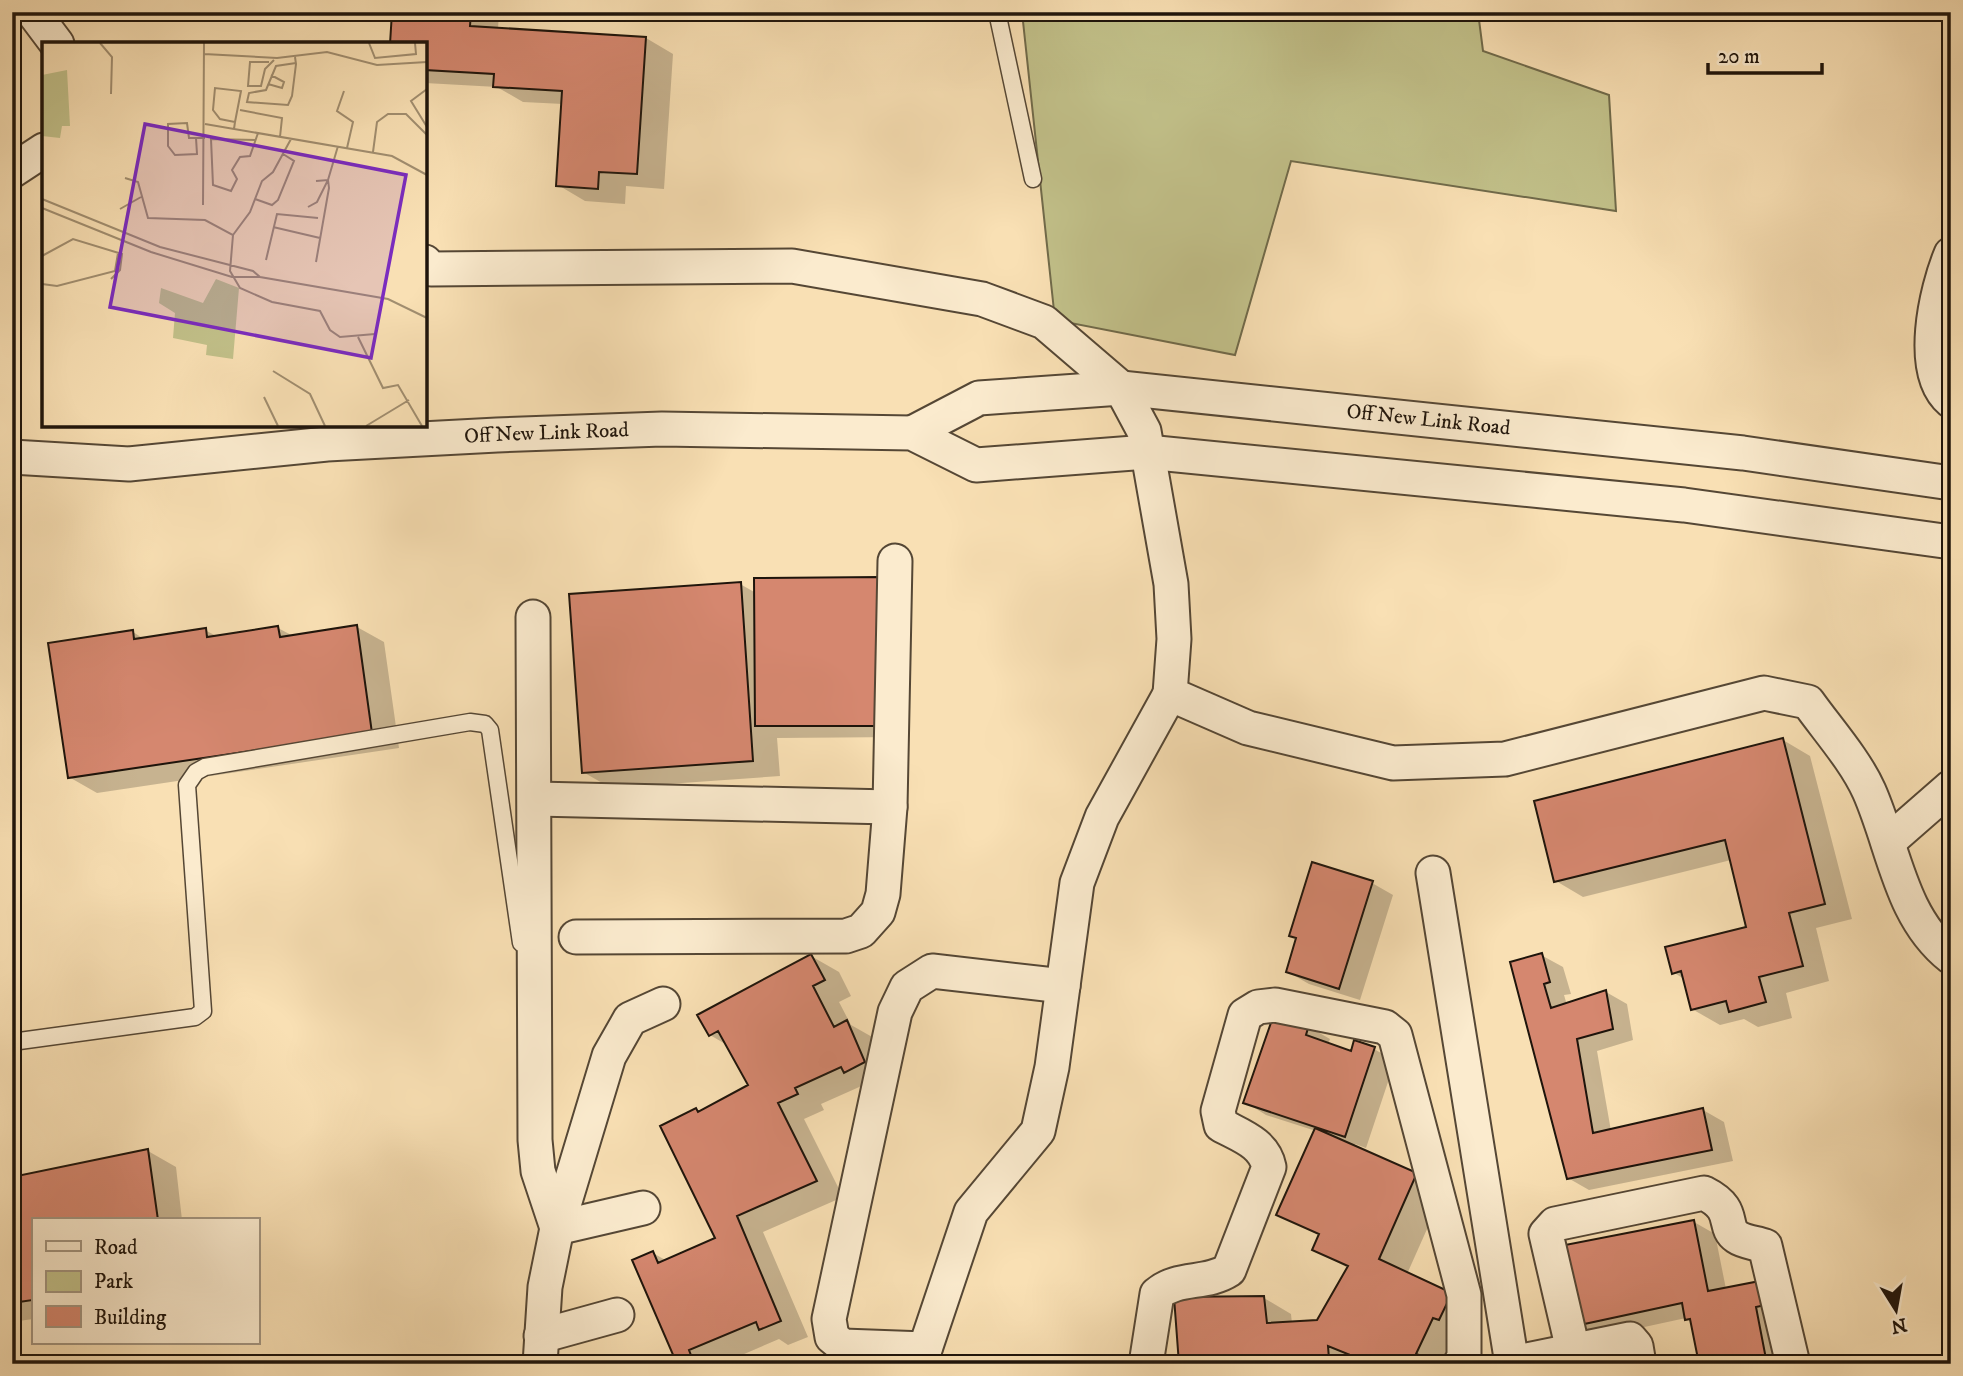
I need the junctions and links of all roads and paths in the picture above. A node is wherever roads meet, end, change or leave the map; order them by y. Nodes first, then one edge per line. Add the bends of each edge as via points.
1 (33, 12) edge
2 (997, 12) edge
3 (56, 42) edge
4 (42, 151) edge
5 (12, 171) edge
6 (1033, 179) dead end
7 (1951, 254) edge
8 (427, 265) edge
9 (1121, 388) junction
10 (1951, 401) edge
11 (912, 433) junction
12 (1147, 453) junction
13 (12, 457) edge
14 (1951, 483) edge
15 (1951, 542) edge
16 (895, 561) dead end
17 (533, 617) dead end
18 (1170, 694) junction
19 (1951, 787) edge
20 (536, 799) junction
21 (890, 807) junction
22 (1888, 842) junction
23 (1433, 873) dead end
24 (576, 937) dead end
25 (1951, 957) edge
26 (524, 966) dead end
27 (1063, 986) junction
28 (663, 1004) dead end
29 (12, 1042) edge
30 (643, 1208) dead end
31 (1490, 1225) junction
32 (557, 1228) junction
33 (1447, 1234) junction
34 (617, 1315) dead end
35 (540, 1350) edge
36 (1573, 1350) junction
37 (922, 1357) edge
38 (1512, 1363) edge
39 (1146, 1364) edge
40 (1460, 1364) edge
41 (1639, 1364) edge
42 (1793, 1364) edge

1 - 3 street
2 - 6 lane
4 - 5 street
7 - 10 street via 1940,281 1932,352 1939,388
8 - 9 street via 430,269 792,265 982,299 1044,322
9 - 11 street, Off New Link Road via 979,398
9 - 12 street via 1144,431
9 - 14 street, Off New Link Road via 1743,453
11 - 12 street, Off New Link Road via 976,465
11 - 13 street, Off New Link Road via 662,429 327,444 129,464
12 - 15 street, Off New Link Road via 1684,505
12 - 18 street via 1171,584
16 - 21 street
17 - 20 street
18 - 22 street via 1248,728 1393,763 1505,759 1764,693 1808,702 1868,789
18 - 27 street via 1102,817 1077,883
19 - 22 street
20 - 21 street
20 - 32 street via 535,1147
21 - 24 street via 883,894 878,912 861,931 846,936
22 - 25 street via 1910,906 1936,945
23 - 31 street
26 - 29 lane via 490,730 477,721 470,722 196,772 187,786 203,1011 195,1017
27 - 37 street via 1038,1131 971,1212
27 - 37 street via 932,971 907,987 895,1012 829,1319 832,1337 843,1346
28 - 32 street via 630,1019 608,1056
30 - 32 street
31 - 33 street
31 - 38 street
32 - 35 street via 545,1287
33 - 39 street via 1395,1035 1385,1027 1275,1005 1258,1007 1244,1015 1218,1111 1221,1125 1267,1154 1269,1167 1229,1270 1215,1279 1168,1284 1157,1294
33 - 40 street via 1464,1294 1464,1357
34 - 35 street
36 - 38 street
36 - 41 street via 1630,1339
36 - 42 street via 1546,1234 1555,1224 1703,1193 1727,1210 1732,1232 1765,1246

